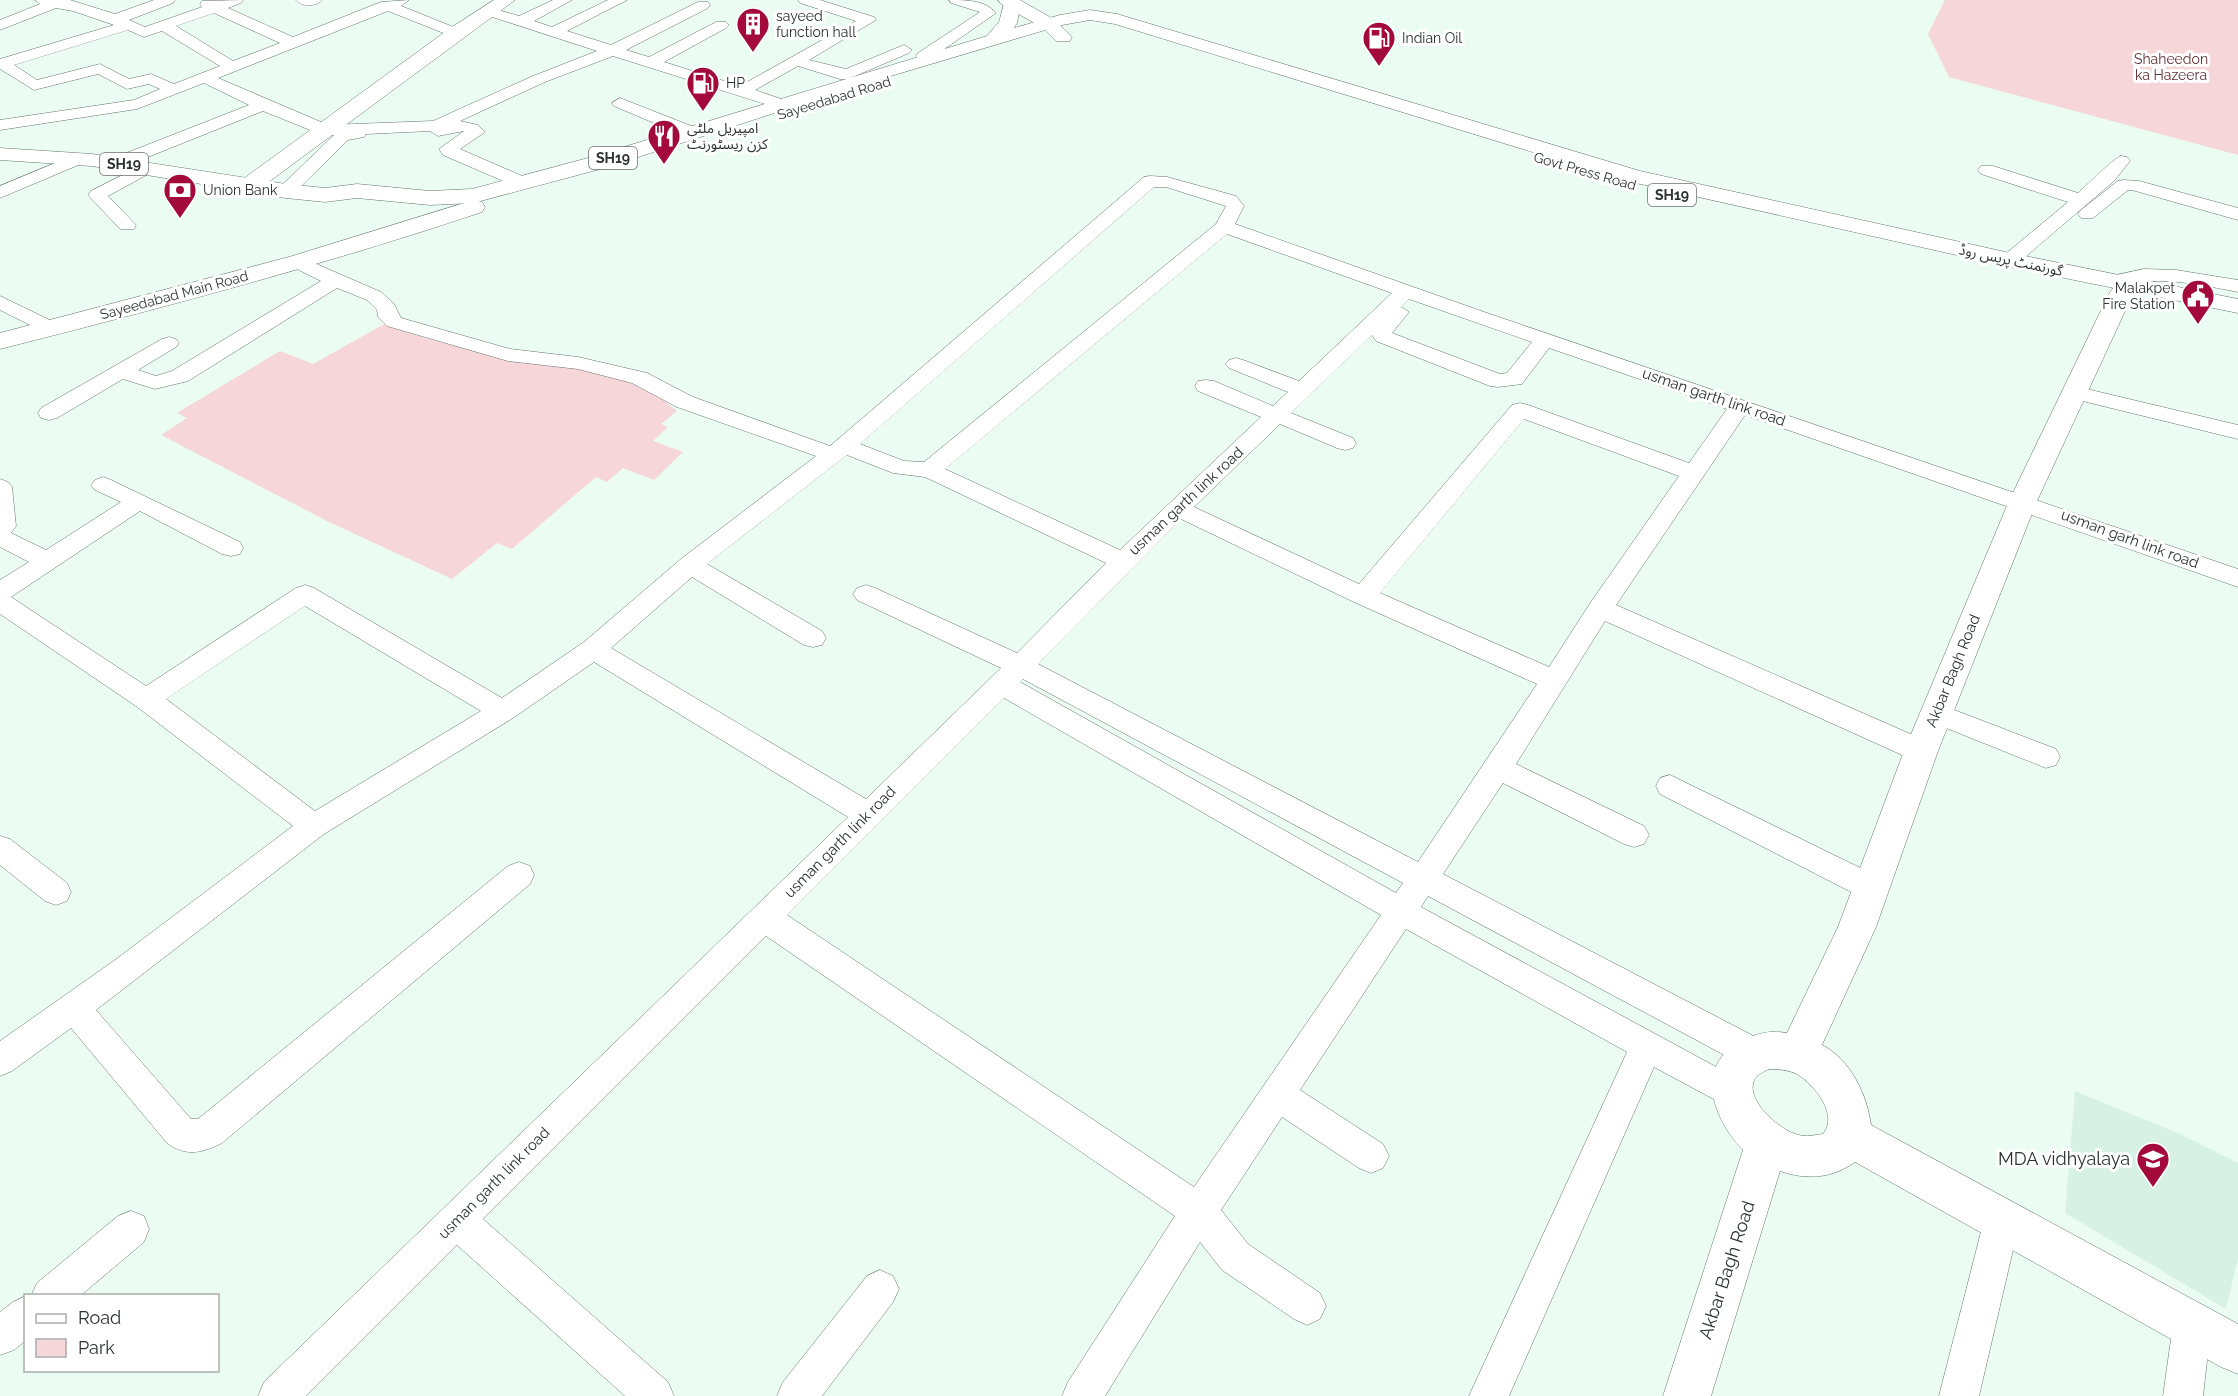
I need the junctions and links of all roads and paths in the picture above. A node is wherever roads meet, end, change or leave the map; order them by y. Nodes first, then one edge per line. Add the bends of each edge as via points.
1 (196, 0) edge
2 (236, 0) edge
3 (303, 0) edge
4 (315, 0) edge
5 (506, 0) edge
6 (565, 0) edge
7 (620, 0) edge
8 (805, 0) edge
9 (956, 0) edge
10 (1034, 0) edge
11 (53, 1) edge
12 (158, 1) edge
13 (395, 2) edge
14 (1010, 2) edge
15 (703, 6) dead end
16 (216, 7) junction
17 (488, 11) junction
18 (0, 14) edge
19 (15, 19) junction
20 (114, 20) junction
21 (521, 21) junction
22 (0, 25) edge
23 (129, 25) junction
24 (721, 25) dead end
25 (165, 26) junction
26 (555, 31) junction
27 (1074, 31) junction
28 (456, 33) junction
29 (993, 40) junction
30 (295, 42) junction
31 (885, 43) dead end
32 (613, 50) junction
33 (904, 50) junction
34 (322, 51) dead end
35 (928, 57) junction
36 (0, 59) edge
37 (651, 62) junction
38 (803, 63) dead end
39 (231, 66) junction
40 (203, 77) junction
41 (172, 89) junction
42 (742, 91) junction
43 (620, 103) dead end
44 (781, 104) junction
45 (263, 105) junction
46 (0, 125) edge
47 (326, 130) junction
48 (693, 133) junction
49 (0, 154) edge
50 (77, 159) junction
51 (2121, 161) dead end
52 (117, 163) junction
53 (146, 168) junction
54 (1987, 170) dead end
55 (523, 183) junction
56 (247, 187) junction
57 (286, 191) junction
58 (0, 193) edge
59 (473, 202) junction
60 (2084, 207) junction
61 (433, 211) junction
62 (2238, 213) edge
63 (127, 225) dead end
64 (1224, 227) junction
65 (2010, 260) junction
66 (298, 262) junction
67 (335, 280) junction
68 (2238, 286) edge
69 (2118, 288) junction
70 (1405, 292) junction
71 (0, 302) edge
72 (2238, 306) edge
73 (2238, 318) edge
74 (51, 328) junction
75 (0, 341) edge
76 (1543, 342) junction
77 (169, 343) dead end
78 (1236, 364) dead end
79 (121, 371) junction
80 (1206, 386) dead end
81 (1303, 390) junction
82 (2074, 392) junction
83 (1740, 406) junction
84 (49, 413) dead end
85 (1276, 415) junction
86 (2238, 432) edge
87 (1345, 443) dead end
88 (839, 451) junction
89 (930, 470) junction
90 (1694, 472) junction
91 (103, 485) dead end
92 (0, 487) edge
93 (140, 501) junction
94 (2023, 501) junction
95 (1179, 509) junction
96 (0, 529) edge
97 (0, 537) edge
98 (231, 548) dead end
99 (48, 561) junction
100 (1123, 561) junction
101 (690, 565) junction
102 (2238, 578) edge
103 (0, 592) edge
104 (866, 594) dead end
105 (1363, 596) junction
106 (0, 602) edge
107 (1600, 608) junction
108 (813, 638) dead end
109 (593, 649) junction
110 (1011, 675) junction
111 (1553, 680) junction
112 (146, 699) junction
113 (503, 711) junction
114 (1936, 713) junction
115 (1921, 751) junction
116 (2046, 757) dead end
117 (1498, 768) junction
118 (1670, 786) dead end
119 (867, 814) junction
120 (314, 826) junction
121 (1634, 835) dead end
122 (0, 848) edge
123 (519, 875) dead end
124 (1422, 879) junction
125 (1870, 887) junction
126 (56, 892) dead end
127 (1401, 910) junction
128 (764, 917) junction
129 (74, 1008) junction
130 (1646, 1047) junction
131 (1753, 1053) junction
132 (1797, 1054) junction
133 (0, 1060) edge
134 (1732, 1093) junction
135 (1278, 1095) junction
136 (1847, 1135) junction
137 (1767, 1143) junction
138 (1371, 1156) dead end
139 (1199, 1211) junction
140 (457, 1220) junction
141 (2002, 1220) junction
142 (131, 1229) dead end
143 (880, 1289) dead end
144 (52, 1294) edge
145 (1307, 1306) dead end
146 (24, 1317) edge
147 (2192, 1325) junction
148 (0, 1336) edge
149 (2238, 1350) edge
150 (278, 1396) edge
151 (654, 1396) edge
152 (797, 1396) edge
153 (1082, 1396) edge
154 (1489, 1396) edge
155 (1687, 1396) edge
156 (1959, 1396) edge
157 (2182, 1396) edge

1 - 16 street
2 - 16 street
3 - 4 street
5 - 17 main road
6 - 21 street
7 - 26 street
8 - 42 street via 870,21
9 - 35 street via 989,13
10 - 27 main road
11 - 19 street
11 - 20 street
12 - 20 street
13 - 28 street
13 - 30 street
14 - 27 main road
14 - 29 main road via 1008,23
15 - 32 street
16 - 25 street
16 - 30 street
17 - 21 street
17 - 28 main road
18 - 19 street
19 - 22 street
20 - 23 street
21 - 26 street
23 - 25 street via 144,32
23 - 36 street via 17,58
24 - 37 street
25 - 39 street
26 - 32 street
27 - 29 main road, Sayeedabad Road / SH19
27 - 59 main road, Sayeedabad Road / SH19 via 876,85 646,158
27 - 65 main road, گورنمنٹ پریس روڈ / SH19 via 1090,15 1117,19 1635,176
27 - 69 main road, Govt Press Road / SH19 via 1376,107 1634,186 1758,216
28 - 47 main road
29 - 35 main road, Sayeedabad Road / SH19
30 - 34 street
30 - 39 street
31 - 33 street
32 - 37 street
32 - 47 street via 436,126
33 - 35 street
33 - 38 street via 848,74
35 - 44 main road, Sayeedabad Road / SH19
36 - 41 street via 34,85 100,69 127,84 151,79
37 - 42 street
39 - 40 street
40 - 41 street
40 - 45 street
41 - 46 street via 136,104
42 - 44 street
43 - 48 street
44 - 48 main road, Sayeedabad Road / SH19
45 - 47 street
45 - 52 street
47 - 56 main road
48 - 55 main road, Sayeedabad Road / SH19
49 - 50 main road, Sayeedabad Main Road / SH19
50 - 52 main road, Sayeedabad Main Road / SH19
50 - 58 street
51 - 60 street
52 - 53 main road, Sayeedabad Main Road / SH19
53 - 56 main road, Sayeedabad Main Road / SH19
53 - 63 street via 98,195
54 - 60 street
55 - 57 street via 449,152 448,149 477,132 460,126 429,133 342,136
55 - 59 main road, Sayeedabad Road / SH19
56 - 57 main road, Sayeedabad Main Road / SH19
57 - 61 main road, Sayeedabad Main Road / SH19
59 - 61 main road, Sayeedabad Main Road
59 - 61 main road, Sayeedabad Road / SH19
60 - 62 street via 2124,185 2133,185
60 - 65 street
61 - 66 main road, Sayeedabad Main Road via 348,247
64 - 70 street, usman garth link road
64 - 88 street via 1236,206 1230,200 1150,181
64 - 89 street
65 - 69 main road, گورنمنٹ پریس روڈ / SH19
66 - 67 street
66 - 74 main road, Sayeedabad Main Road
67 - 79 street via 180,376 155,383
67 - 88 street via 374,296 394,322 508,355 578,363 639,378 685,402
68 - 69 street via 2151,274 2133,275
69 - 72 main road, گورنمنٹ پریس روڈ / SH19
69 - 73 main road, Govt Press Road / SH19
69 - 82 main road, Akbar Bagh Road
70 - 76 street, usman garth link road
70 - 81 street, usman garth link road
71 - 74 street
74 - 75 main road, Sayeedabad Main Road
76 - 76 street via 1514,379 1506,382 1383,337 1381,332 1413,300
76 - 83 street, usman garth link road
77 - 79 street
78 - 81 street
79 - 84 street
80 - 85 street
81 - 85 street, usman garth link road
82 - 86 street
82 - 94 main road, Akbar Bagh Road
83 - 90 street
83 - 94 street, usman garth link road
85 - 87 street
85 - 95 street, usman garth link road
88 - 89 street via 902,468
88 - 101 street
89 - 100 street
90 - 105 street via 1520,410
90 - 107 street
91 - 93 street
92 - 96 street via 4,526
93 - 98 street
93 - 99 street
94 - 102 street, usman garh link road
94 - 114 main road, Akbar Bagh Road
95 - 100 street, usman garth link road
95 - 105 street
97 - 99 street
99 - 103 street
100 - 110 street, usman garth link road
101 - 108 street
101 - 109 street
104 - 110 street
105 - 111 street
106 - 112 street
107 - 111 street
107 - 115 street
109 - 113 street
109 - 119 street
110 - 119 street, usman garth link road
110 - 124 street
110 - 127 street
111 - 117 street
112 - 113 street via 305,594
112 - 120 street
113 - 120 street
114 - 115 main road, Akbar Bagh Road
114 - 116 street
115 - 125 main road, Akbar Bagh Road
117 - 121 street
117 - 124 street
118 - 125 street
119 - 128 street, usman garth link road
120 - 129 street
122 - 126 street
123 - 129 street via 202,1136 192,1137 179,1131
124 - 127 street
124 - 131 street
125 - 132 main road, Akbar Bagh Road via 1857,927
127 - 130 street
127 - 135 street
128 - 139 street
128 - 140 street, usman garth link road
129 - 133 street
130 - 134 street
130 - 154 street
131 - 132 main road via 1781,1050
131 - 134 main road via 1734,1071
132 - 136 main road via 1829,1075 1840,1090 1850,1121
134 - 137 main road via 1740,1117
135 - 138 street
135 - 139 street
136 - 137 main road via 1838,1148 1806,1157 1785,1153
136 - 141 main road
137 - 155 main road, Akbar Bagh Road
139 - 145 street via 1235,1257
139 - 153 street
140 - 150 street, usman garth link road
140 - 151 street
141 - 147 main road
141 - 156 street
142 - 144 street
143 - 152 street
146 - 148 street
147 - 149 main road
147 - 157 street

